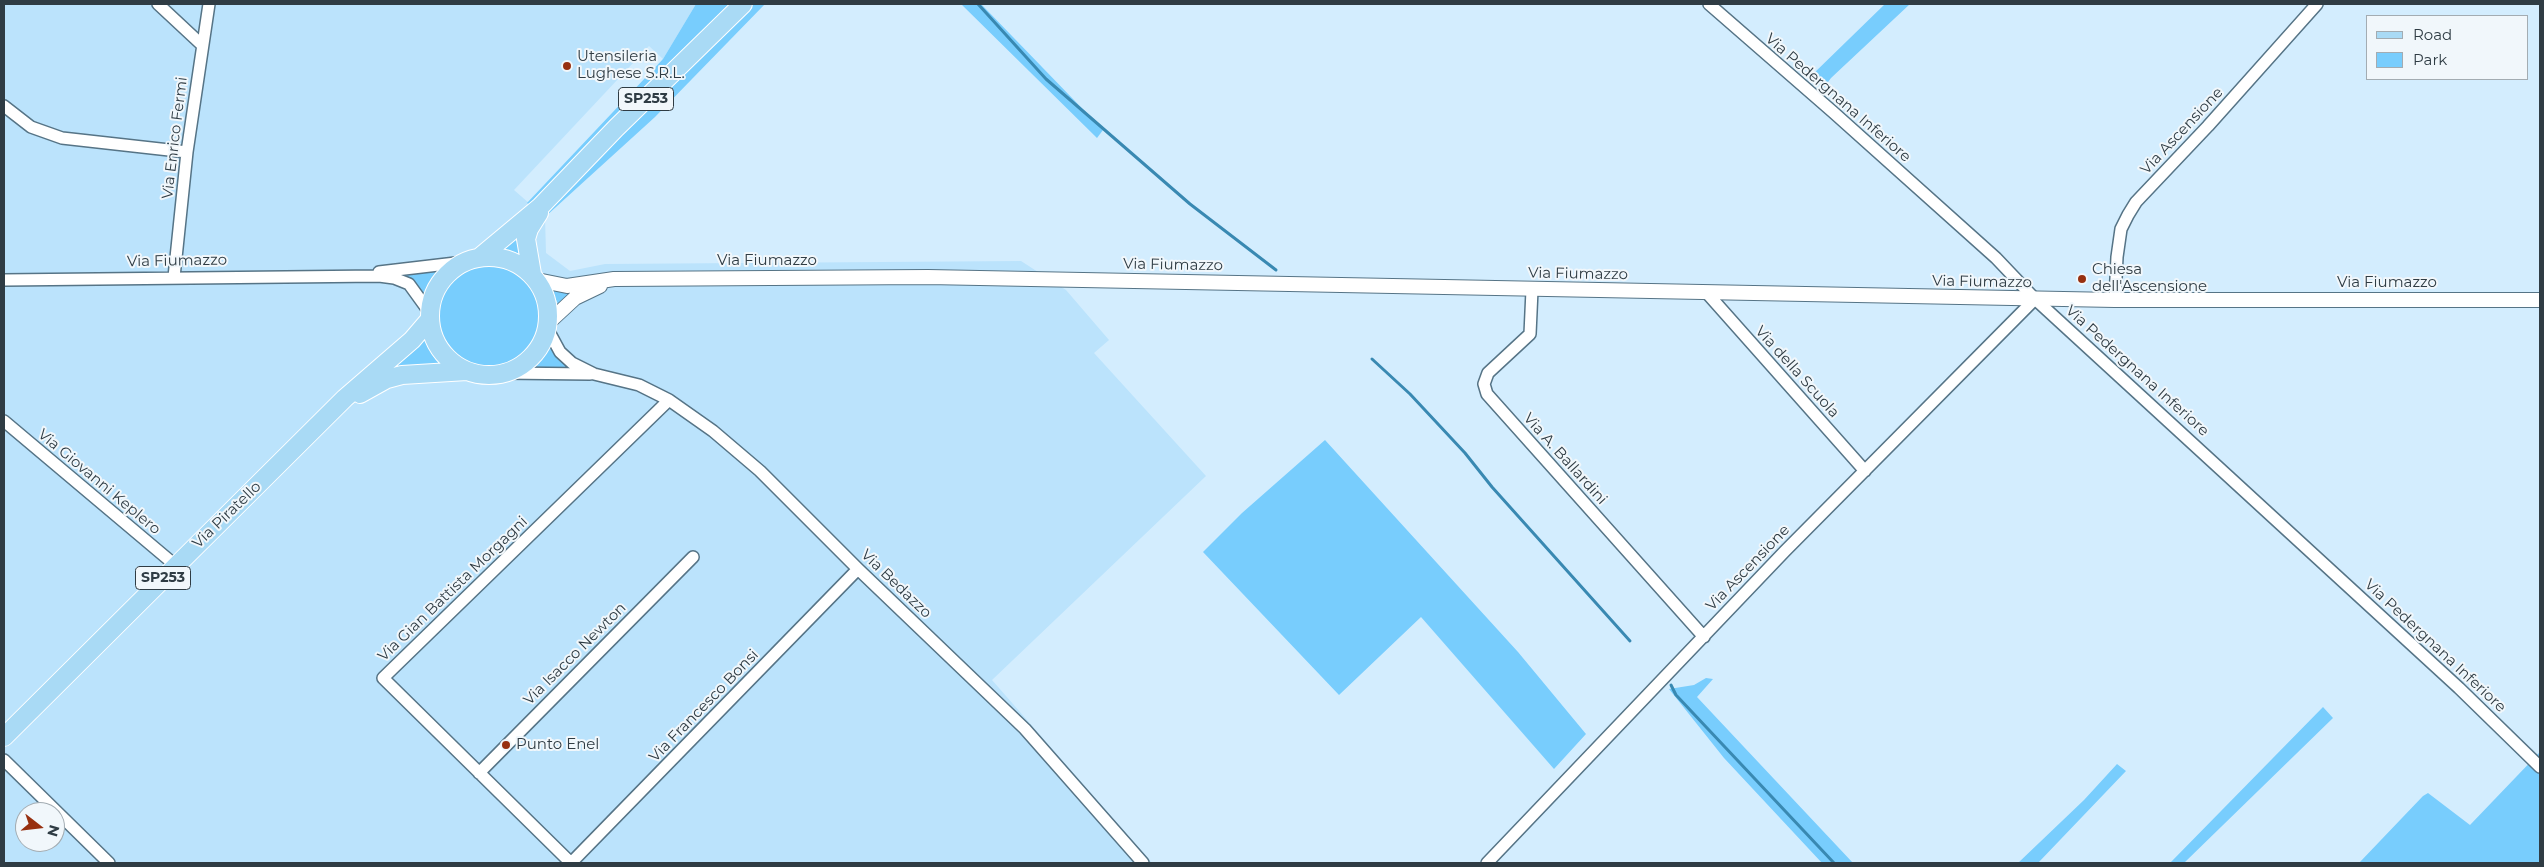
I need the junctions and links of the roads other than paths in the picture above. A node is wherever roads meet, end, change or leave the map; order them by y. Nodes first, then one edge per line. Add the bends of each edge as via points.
1 (158, 4) edge
2 (209, 4) edge
3 (743, 4) edge
4 (1709, 4) edge
5 (2317, 4) edge
6 (202, 44) junction
7 (4, 106) edge
8 (187, 152) junction
9 (551, 196) junction
10 (472, 259) junction
11 (351, 275) junction
12 (174, 277) junction
13 (534, 277) junction
14 (4, 280) edge
15 (614, 280) junction
16 (1532, 290) junction
17 (1706, 293) junction
18 (2035, 299) junction
19 (2115, 300) junction
20 (2540, 300) edge
21 (430, 316) junction
22 (548, 326) junction
23 (466, 371) junction
24 (504, 373) junction
25 (594, 374) junction
26 (669, 400) junction
27 (4, 421) edge
28 (324, 421) junction
29 (1865, 471) junction
30 (693, 557) dead end
31 (175, 565) junction
32 (858, 569) junction
33 (1704, 637) junction
34 (4, 737) edge
35 (4, 760) edge
36 (2540, 767) edge
37 (479, 773) junction
38 (109, 863) edge
39 (571, 863) edge
40 (1143, 863) edge
41 (1487, 863) edge

1 - 6 street
2 - 6 street, Via Enrico Fermi
3 - 9 main road, SP253
4 - 18 street, Via Pedergnana Inferiore via 1988,252
5 - 19 street, Via Ascensione via 2136,202 2120,238
6 - 8 street, Via Enrico Fermi
7 - 8 street via 31,127 62,138
8 - 12 street, Via Enrico Fermi
9 - 10 main road, SP253
9 - 13 main road, SP253 via 529,228 526,239
10 - 11 street, Via Fiumazzo
10 - 13 main road via 508,259
10 - 21 main road, SP253 via 444,278 432,300
11 - 12 street, Via Fiumazzo
11 - 21 street, Via Fiumazzo via 404,281 413,288
12 - 14 street, Via Fiumazzo
13 - 15 street, Via Fiumazzo via 566,286
13 - 22 main road, SP253 via 544,293
15 - 16 street, Via Fiumazzo via 928,276
15 - 22 street, Via Fiumazzo via 575,298
16 - 17 street, Via Fiumazzo
16 - 33 street, Via A. Ballardini via 1530,334 1488,373 1484,384 1487,394
17 - 18 street, Via Fiumazzo
17 - 29 street, Via della Scuola
18 - 19 street, Via Fiumazzo
18 - 29 street, Via Ascensione
18 - 36 street, Via Pedergnana Inferiore via 2452,682
19 - 20 street, Via Fiumazzo
21 - 23 main road via 432,332 441,350
21 - 28 main road, Via Piratello / SP253 via 412,340 345,398
22 - 24 main road, SP253 via 535,354 521,366
22 - 25 street, Via Bedazzo via 565,358
23 - 24 main road, SP253 via 485,375
23 - 28 main road, Via Piratello / SP253 via 424,372 387,379 368,388
24 - 25 street, Via Bedazzo
25 - 26 street, Via Bedazzo via 639,385
26 - 32 street, Via Bedazzo via 713,431 760,471
26 - 37 street, Via Gian Battista Morgagni via 383,678
27 - 31 street, Via Giovanni Keplero
28 - 31 main road, Via Piratello / SP253
29 - 33 street, Via Ascensione
30 - 37 street, Via Isacco Newton
31 - 34 main road, Via Piratello / SP253
32 - 39 street, Via Francesco Bonsi
32 - 40 street, Via Bedazzo via 1025,728
33 - 41 street, Via Ascensione
35 - 38 street
37 - 39 street, Via Gian Battista Morgagni

